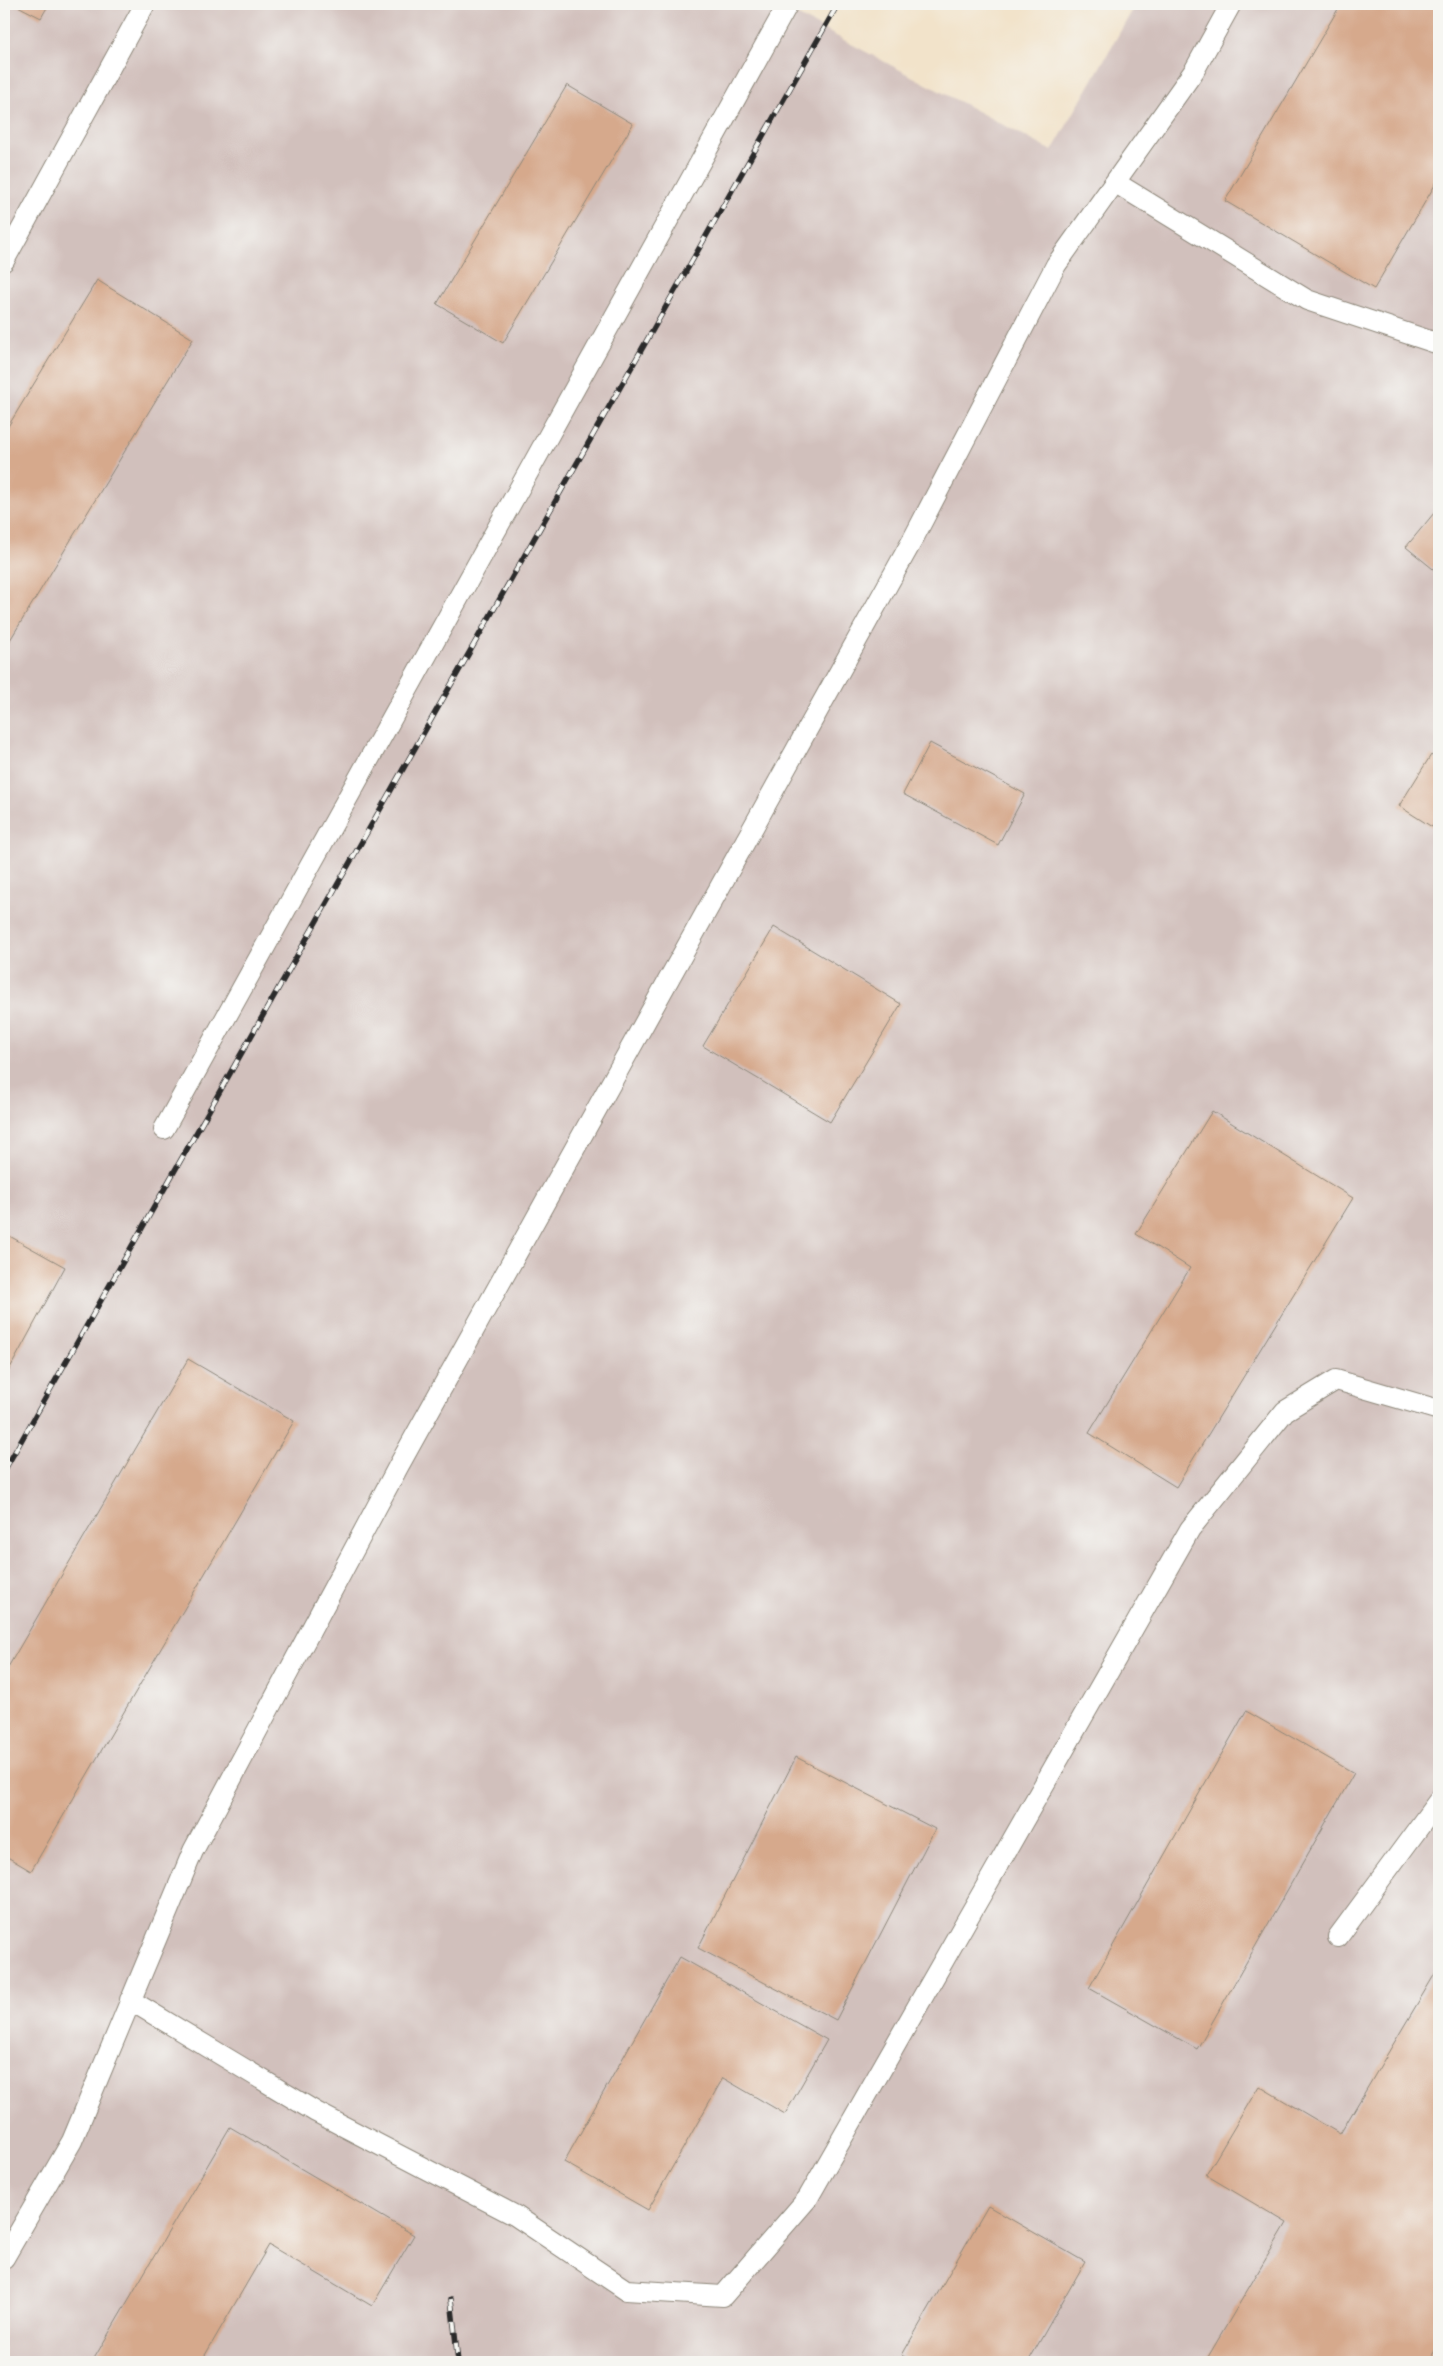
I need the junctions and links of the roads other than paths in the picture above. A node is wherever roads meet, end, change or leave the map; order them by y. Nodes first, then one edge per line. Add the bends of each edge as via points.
1 (146, 4) edge
2 (788, 4) edge
3 (1231, 4) edge
4 (1116, 183) junction
5 (4, 260) edge
6 (1438, 343) edge
7 (164, 1129) dead end
8 (1439, 1410) edge
9 (1439, 1800) edge
10 (1338, 1937) dead end
11 (130, 2000) junction
12 (4, 2258) edge

1 - 5 lane
2 - 7 lane
3 - 4 lane via 1194,71
4 - 6 lane via 1307,300
4 - 11 lane via 1056,265 912,541 393,1475 193,1851
8 - 11 lane via 1336,1380 1284,1411 1190,1529 808,2198 723,2296 626,2290 516,2216 316,2112
9 - 10 lane
11 - 12 lane via 72,2141

